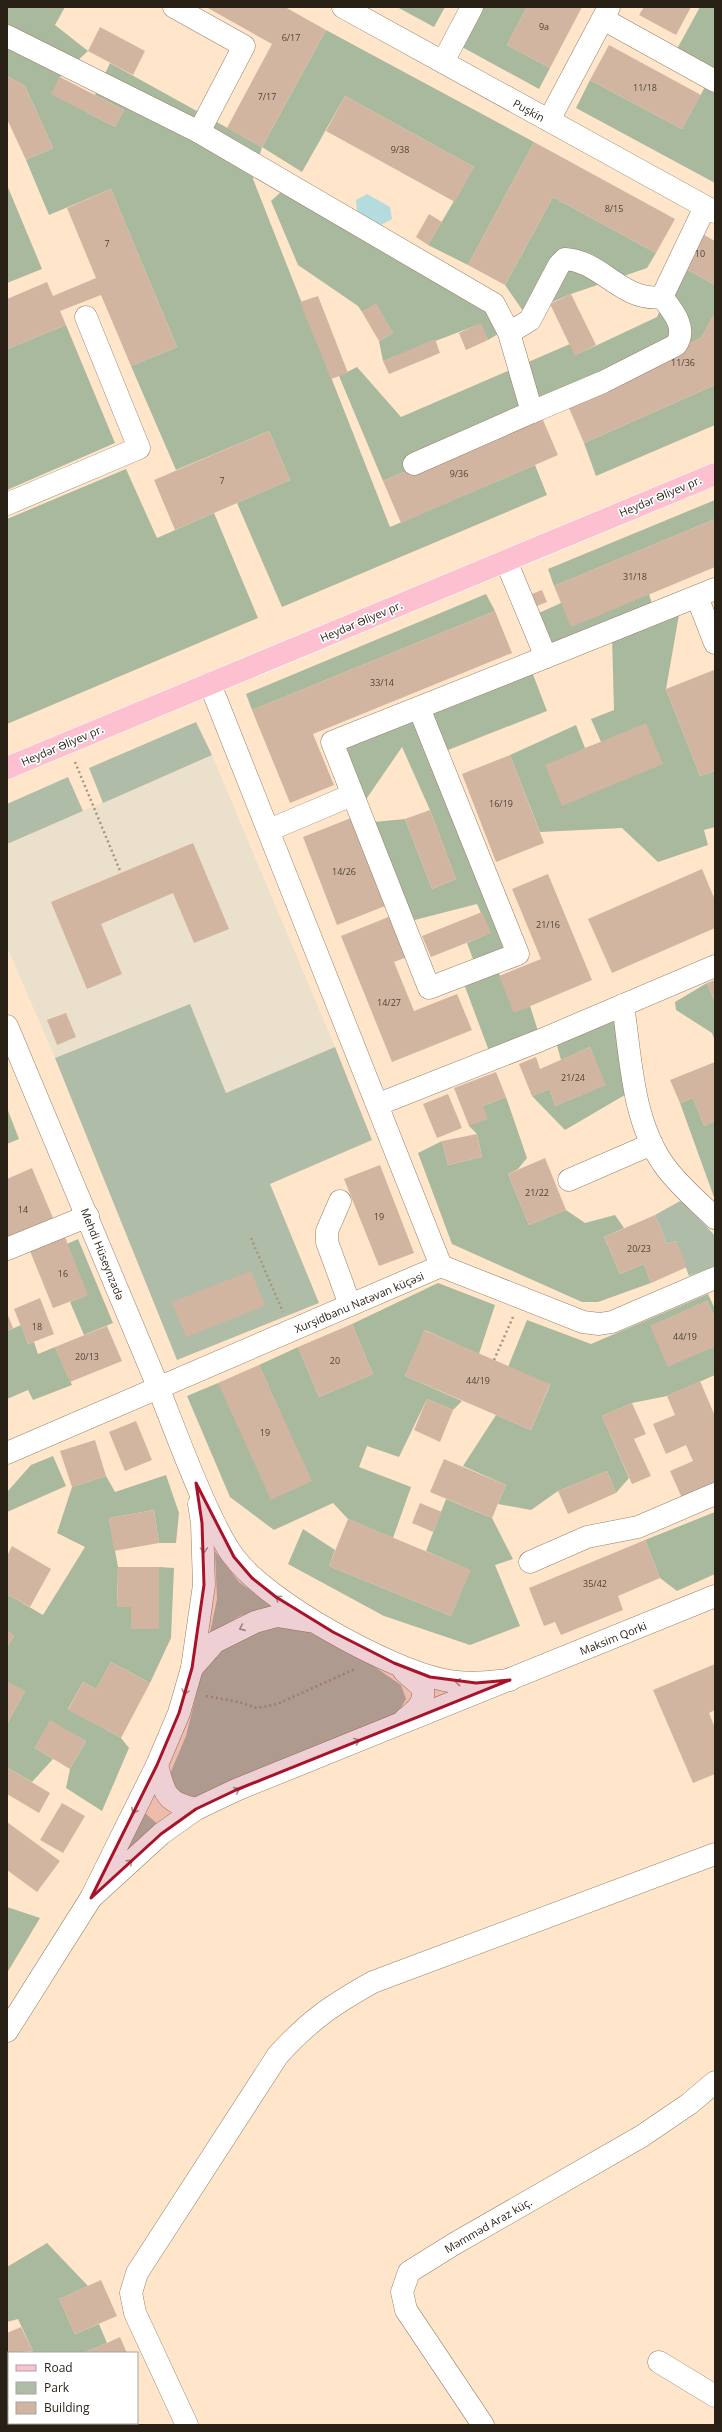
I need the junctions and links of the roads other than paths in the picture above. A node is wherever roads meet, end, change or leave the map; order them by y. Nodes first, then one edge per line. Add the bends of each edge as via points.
1 (174, 7) edge
2 (343, 7) edge
3 (472, 7) edge
4 (606, 13) edge
5 (7, 36) edge
6 (443, 62) junction
7 (715, 80) edge
8 (549, 120) junction
9 (199, 132) junction
10 (710, 209) edge
11 (662, 297) junction
12 (86, 317) dead end
13 (509, 333) junction
14 (532, 412) junction
15 (414, 464) dead end
16 (715, 474) edge
17 (7, 504) edge
18 (506, 561) junction
19 (706, 593) edge
20 (715, 643) edge
21 (546, 657) junction
22 (210, 684) junction
23 (420, 708) junction
24 (7, 768) edge
25 (352, 795) junction
26 (269, 830) junction
27 (715, 966) edge
28 (623, 1006) junction
29 (7, 1026) edge
30 (379, 1104) junction
31 (652, 1144) junction
32 (569, 1180) dead end
33 (340, 1201) dead end
34 (88, 1216) junction
35 (715, 1218) edge
36 (7, 1249) edge
37 (441, 1266) junction
38 (715, 1278) edge
39 (350, 1306) junction
40 (158, 1389) junction
41 (7, 1453) edge
42 (196, 1483) junction
43 (715, 1494) edge
44 (530, 1562) dead end
45 (715, 1596) edge
46 (333, 1632) junction
47 (394, 1663) junction
48 (192, 1668) junction
49 (510, 1680) junction
50 (394, 1727) junction
51 (157, 1765) junction
52 (196, 1809) junction
53 (715, 1854) edge
54 (91, 1898) junction
55 (8, 2028) edge
56 (715, 2082) edge
57 (659, 2362) dead end
58 (715, 2396) edge
59 (187, 2425) edge
60 (483, 2425) edge

1 - 9 street via 244,46
2 - 6 street, Puşkin
3 - 6 street
4 - 7 street
4 - 8 street
5 - 9 street
6 - 8 street, Puşkin
8 - 10 street, Puşkin
9 - 13 street via 494,304
10 - 11 street
11 - 13 street via 632,294 598,272 573,260 565,259 559,265 530,320
11 - 14 street via 678,320 680,336 676,345 603,382
12 - 17 street via 140,448
13 - 14 street
14 - 15 street
16 - 18 main road, Heydər Əliyev pr.
18 - 21 street
18 - 22 main road, Heydər Əliyev pr.
19 - 20 street
19 - 21 street
21 - 23 street
22 - 24 main road, Heydər Əliyev pr.
22 - 26 street
23 - 25 street via 332,742
23 - 25 street via 518,954 429,988
25 - 26 street
26 - 30 street
27 - 28 street
28 - 30 street
28 - 31 street via 635,1089
29 - 34 street, Mehdi Hüseynzadə
30 - 37 street
31 - 32 street
31 - 35 street via 676,1180
33 - 39 street via 327,1231 327,1242
34 - 36 street
34 - 40 street, Mehdi Hüseynzadə
37 - 38 street via 583,1322 599,1324 612,1322
37 - 39 street, Xurşidbanu Natəvan küçəsi
39 - 40 street, Xurşidbanu Natəvan küçəsi
40 - 41 street, Xurşidbanu Natəvan küçəsi
40 - 42 street, Mehdi Hüseynzadə
46 -> 42 street via 276,1597 252,1578 234,1557
42 -> 48 street via 202,1523 204,1585
43 - 44 street via 638,1527 586,1536
45 - 49 street, Maksim Qorki
46 - 47 street
46 -> 48 street via 304,1620 277,1616 254,1622 214,1642
49 -> 47 street via 476,1683 444,1680
47 - 50 street via 416,1679 423,1688 424,1696 423,1703
48 -> 51 street via 179,1713
49 - 50 street, Maksim Qorki
52 -> 50 street via 236,1790
51 - 52 street via 163,1787 170,1800 178,1806
51 -> 54 street
54 -> 52 street via 161,1834
53 - 59 street via 373,1982 335,2003 304,2026 278,2055 137,2273 130,2293 135,2313
54 - 55 street
56 - 60 street, Məmməd Araz küç. via 689,2104 642,2136 409,2272 402,2292 406,2310
57 - 58 street

